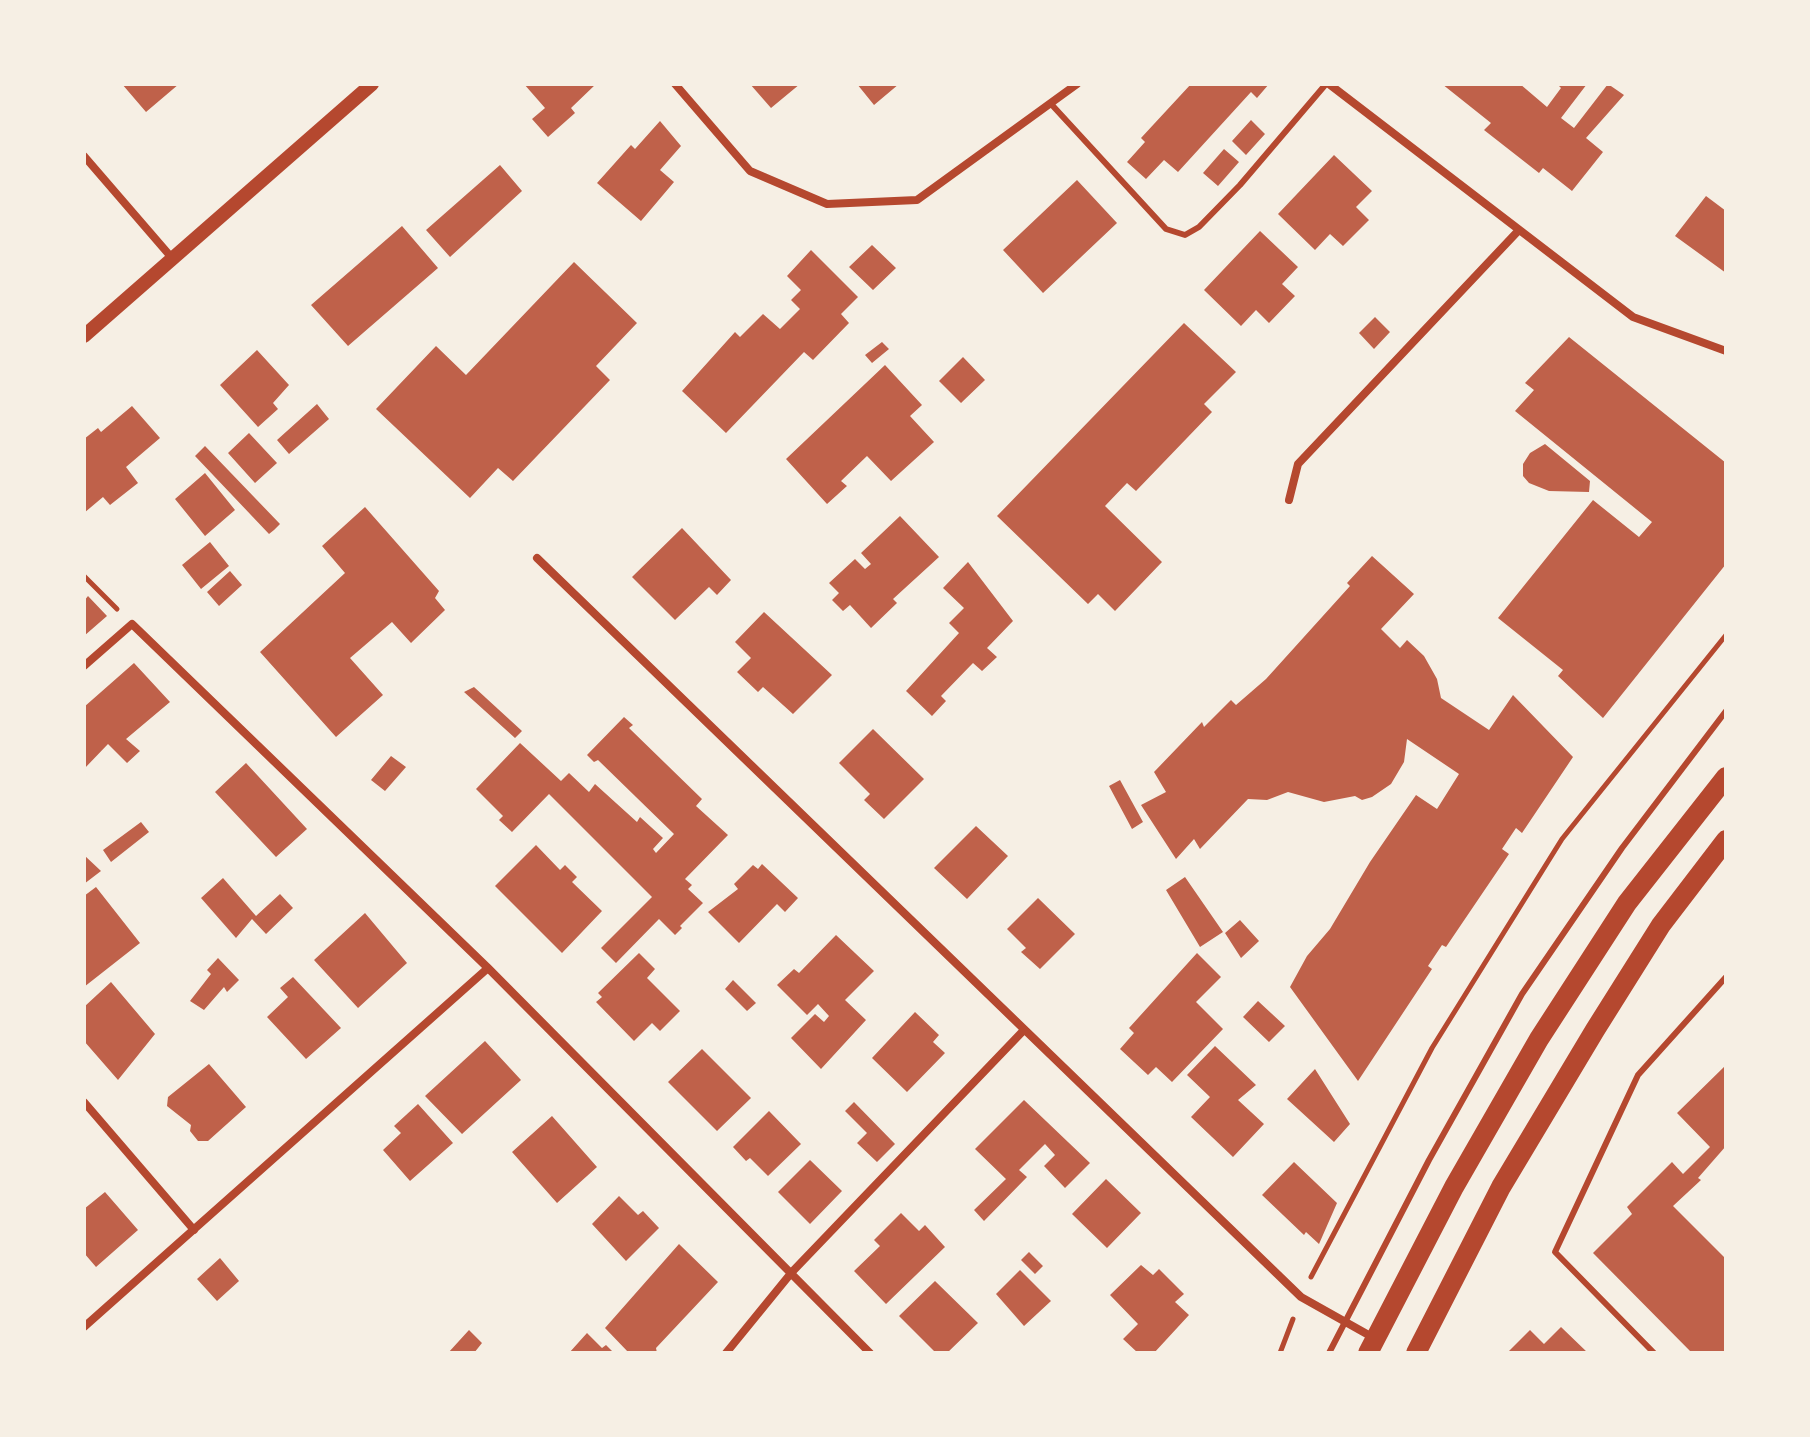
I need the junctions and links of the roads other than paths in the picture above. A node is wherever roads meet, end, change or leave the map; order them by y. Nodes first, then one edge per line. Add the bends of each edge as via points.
1 (372, 84) edge
2 (675, 84) edge
3 (1077, 84) edge
4 (1328, 84) edge
5 (1052, 105) junction
6 (84, 156) edge
7 (1519, 230) junction
8 (172, 258) junction
9 (84, 336) edge
10 (1726, 351) edge
11 (1289, 500) dead end
12 (537, 558) dead end
13 (84, 666) edge
14 (1726, 711) edge
15 (1726, 777) edge
16 (1726, 840) edge
17 (488, 968) junction
18 (1726, 977) edge
19 (1023, 1031) junction
20 (84, 1102) edge
21 (194, 1230) junction
22 (792, 1272) junction
23 (1343, 1321) junction
24 (84, 1327) edge
25 (1371, 1345) edge
26 (726, 1353) edge
27 (870, 1353) edge
28 (1329, 1353) edge
29 (1416, 1353) edge
30 (1654, 1353) edge

1 - 8 street
2 - 5 street via 750,171 827,204 917,200
3 - 5 street
4 - 5 lane via 1240,185 1185,235 1166,229
4 - 7 street
6 - 8 street
7 - 10 street via 1633,317
7 - 11 street via 1298,464
8 - 9 street
12 - 19 street
13 - 17 street via 132,624
14 - 23 lane via 1622,848 1522,994
15 - 25 main road via 1627,903 1539,1039
16 - 29 main road via 1661,925 1595,1030 1501,1187
17 - 21 street
17 - 22 street
18 - 30 lane via 1638,1075 1555,1252
19 - 22 street
19 - 23 street via 1301,1297
20 - 21 street
21 - 24 street
22 - 26 street
22 - 27 street
23 - 25 street
23 - 28 lane

